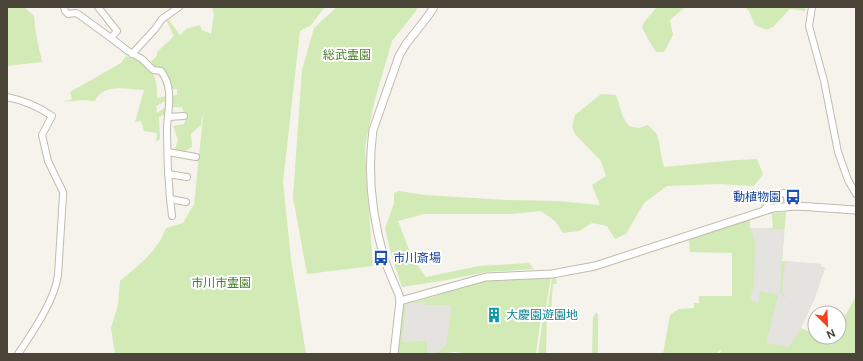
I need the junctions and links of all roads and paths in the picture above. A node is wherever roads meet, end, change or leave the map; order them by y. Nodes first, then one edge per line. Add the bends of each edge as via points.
1 (64, 7) edge
2 (98, 7) edge
3 (179, 7) edge
4 (434, 7) edge
5 (812, 7) edge
6 (111, 38) junction
7 (132, 54) junction
8 (7, 97) edge
9 (184, 116) dead end
10 (168, 117) junction
11 (168, 152) junction
12 (196, 157) dead end
13 (168, 174) junction
14 (187, 177) dead end
15 (856, 194) edge
16 (170, 199) junction
17 (186, 202) dead end
18 (788, 206) junction
19 (764, 210) junction
20 (856, 210) edge
21 (172, 216) dead end
22 (400, 301) junction
23 (18, 354) edge
24 (394, 354) edge

1 - 6 street via 68,14 78,14
2 - 6 street via 117,30
3 - 7 street via 162,19
4 - 22 street via 399,56 376,119 371,142 372,208 385,259
5 - 15 street via 810,26 838,152
6 - 7 street
7 - 10 street via 142,59 153,70 162,73 167,82 170,108
8 - 23 street via 15,98 52,116 42,135 48,161 63,192 56,288
9 - 10 street
10 - 11 street
11 - 12 street
11 - 13 street
13 - 14 street
13 - 16 street
16 - 17 street
16 - 21 street
18 - 19 street
18 - 19 street via 785,193 779,193
18 - 20 street
19 - 22 street via 595,266 552,274 486,277
22 - 24 street

